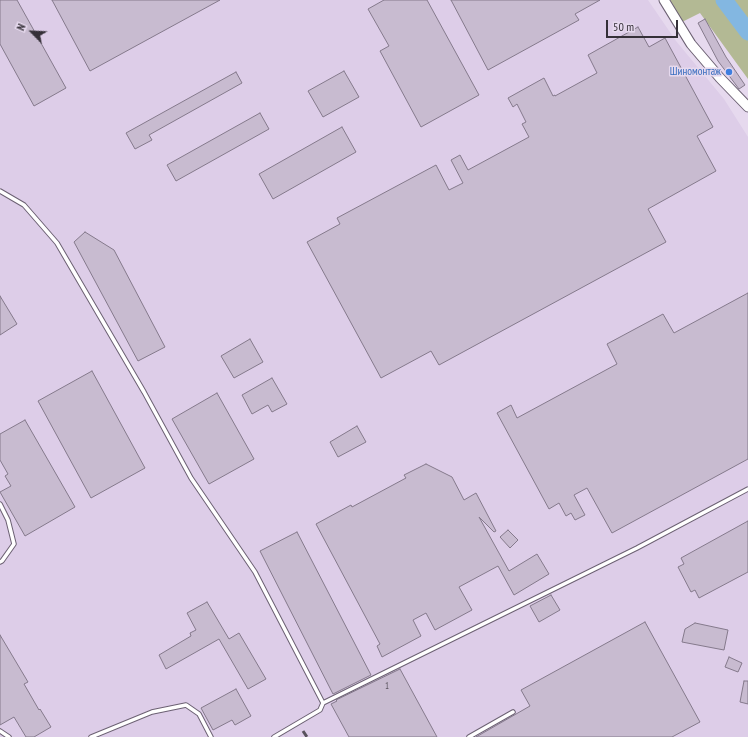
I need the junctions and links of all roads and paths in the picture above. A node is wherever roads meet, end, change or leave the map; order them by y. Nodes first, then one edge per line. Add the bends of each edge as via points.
1 (664, 0) edge
2 (748, 106) edge
3 (0, 191) edge
4 (748, 489) edge
5 (0, 504) edge
6 (0, 562) edge
7 (323, 704) junction
8 (513, 712) dead end
9 (0, 731) edge
10 (9, 737) edge
11 (91, 737) edge
12 (211, 737) edge
13 (274, 737) edge
14 (469, 737) edge

1 - 2 street via 691,44
3 - 7 lane via 24,205 57,243 191,478 255,572
4 - 7 lane via 637,548
5 - 6 lane via 8,520 14,544
7 - 13 lane via 320,710
8 - 14 lane
9 - 10 lane
11 - 12 lane via 152,712 186,705 199,714

